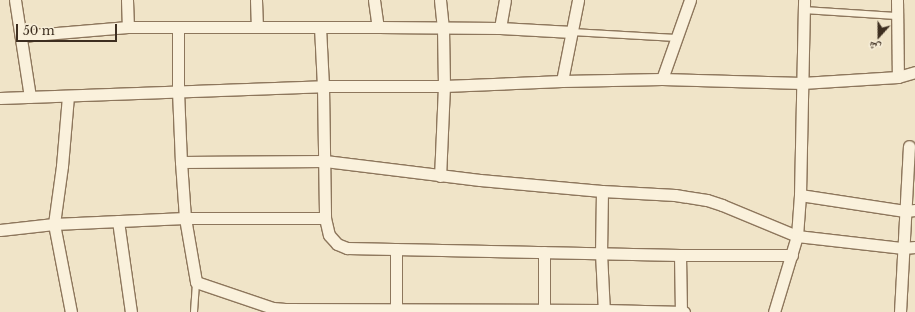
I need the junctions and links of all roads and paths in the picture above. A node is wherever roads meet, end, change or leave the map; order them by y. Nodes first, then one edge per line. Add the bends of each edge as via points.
1 (15, 0) edge
2 (127, 0) edge
3 (256, 0) edge
4 (374, 0) edge
5 (440, 0) edge
6 (505, 0) edge
7 (578, 0) edge
8 (690, 0) edge
9 (897, 0) edge
10 (804, 5) edge
11 (896, 16) junction
12 (128, 27) junction
13 (178, 27) junction
14 (257, 27) junction
15 (320, 27) junction
16 (378, 27) junction
17 (443, 28) junction
18 (500, 28) junction
19 (572, 32) junction
20 (22, 36) junction
21 (676, 38) junction
22 (915, 72) edge
23 (898, 77) junction
24 (662, 79) junction
25 (562, 81) junction
26 (802, 83) junction
27 (323, 86) junction
28 (444, 86) junction
29 (178, 92) junction
30 (68, 96) junction
31 (30, 97) junction
32 (0, 98) edge
33 (909, 146) dead end
34 (325, 160) junction
35 (181, 162) junction
36 (440, 176) junction
37 (602, 191) junction
38 (800, 196) junction
39 (910, 210) edge
40 (185, 218) junction
41 (324, 218) junction
42 (118, 221) junction
43 (54, 224) junction
44 (0, 230) edge
45 (797, 236) junction
46 (915, 247) edge
47 (903, 248) junction
48 (396, 249) junction
49 (544, 252) junction
50 (601, 253) junction
51 (680, 255) junction
52 (792, 255) junction
53 (196, 282) junction
54 (252, 307) edge
55 (396, 310) edge
56 (604, 311) edge
57 (71, 312) edge
58 (131, 312) edge
59 (194, 312) edge
60 (544, 312) edge
61 (682, 312) edge
62 (774, 312) edge
63 (900, 312) edge

1 - 20 street
2 - 12 street
3 - 14 street
4 - 16 street
5 - 17 street
6 - 18 street
7 - 19 street
8 - 21 street
9 - 11 street
10 - 11 lane
10 - 26 street
11 - 23 street
12 - 13 street
12 - 20 street
13 - 14 street
13 - 29 street
14 - 15 street
15 - 16 street
15 - 27 street
16 - 17 street
17 - 18 street
17 - 28 street
18 - 19 street
19 - 21 lane
19 - 25 street
20 - 31 street
21 - 24 street
22 - 23 street
23 - 26 street
24 - 25 street
24 - 26 street
25 - 28 street
26 - 38 street
27 - 28 street
27 - 29 street
27 - 34 street
28 - 36 street
29 - 30 street
29 - 35 street
30 - 31 street
30 - 43 street
31 - 32 street
33 - 39 street
34 - 35 street
34 - 36 street
34 - 41 street
35 - 40 street
36 - 37 street
37 - 45 street via 675,195 707,200
37 - 50 street
38 - 39 street
38 - 45 street
39 - 47 street
40 - 41 street
40 - 42 street
40 - 53 street
41 - 48 street via 329,235 338,244 348,248
42 - 43 street
42 - 58 street
43 - 44 street
43 - 57 street
45 - 47 street
45 - 52 street
46 - 47 street
47 - 63 street
48 - 49 street
48 - 55 street
49 - 50 street
49 - 60 street
50 - 51 street
50 - 56 street
51 - 52 street
51 - 61 street
52 - 62 street
53 - 54 street
53 - 59 lane
54 - 55 street
55 - 60 street
56 - 60 street
56 - 61 street

